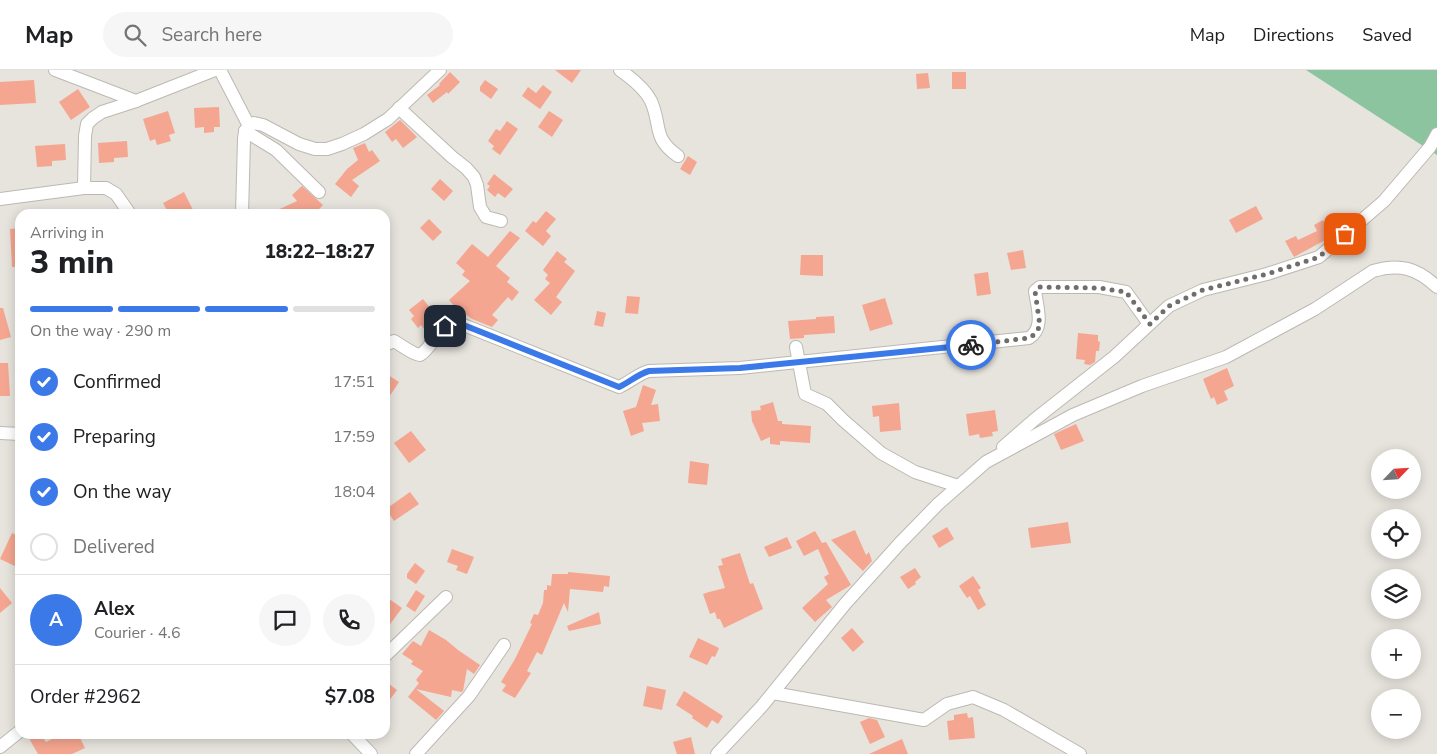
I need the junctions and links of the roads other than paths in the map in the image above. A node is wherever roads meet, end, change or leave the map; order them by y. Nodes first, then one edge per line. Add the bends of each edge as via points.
1 (55, 70) edge
2 (215, 70) edge
3 (220, 70) edge
4 (440, 70) edge
5 (620, 70) edge
6 (136, 101) junction
7 (399, 108) junction
8 (247, 128) junction
9 (1437, 134) edge
10 (678, 156) dead end
11 (84, 188) junction
12 (320, 192) dead end
13 (0, 199) edge
14 (126, 209) edge
15 (242, 209) edge
16 (501, 221) dead end
17 (1437, 287) edge
18 (1150, 324) junction
19 (390, 343) edge
20 (796, 347) dead end
21 (799, 362) junction
22 (0, 434) edge
23 (15, 434) edge
24 (986, 462) junction
25 (958, 486) junction
26 (446, 597) dead end
27 (504, 645) dead end
28 (390, 651) edge
29 (773, 693) junction
30 (15, 735) edge
31 (357, 739) edge
32 (0, 747) edge
33 (371, 754) edge
34 (416, 754) edge
35 (717, 754) edge
36 (1080, 754) edge

1 - 6 street
2 - 6 street
3 - 8 street
4 - 7 street
5 - 10 street via 650,100 659,136
6 - 11 street via 102,112 87,124
7 - 8 street via 376,127 327,149 298,144 263,125 254,124
7 - 16 street via 466,168 477,184 480,207 486,217
8 - 12 street via 276,150
8 - 15 street
9 - 18 street via 1430,147 1384,201 1319,257 1203,290 1169,306
11 - 13 street
11 - 14 street via 106,188 116,194
17 - 24 street via 1413,269 1382,268 1226,357 1142,386 1073,415
18 - 21 street via 1126,292 1040,287 1035,291 1040,326 1029,338
18 - 24 street
19 - 21 street via 394,341 420,355 426,352 445,326 456,322 619,387 649,371
20 - 21 street
21 - 25 street via 804,394 827,404 882,453 915,472
22 - 23 street
24 - 25 street
25 - 29 street via 919,523 845,604
26 - 28 street
27 - 34 street via 469,696
29 - 35 street
29 - 36 street via 924,720 947,704 973,697
30 - 32 street
31 - 33 street

